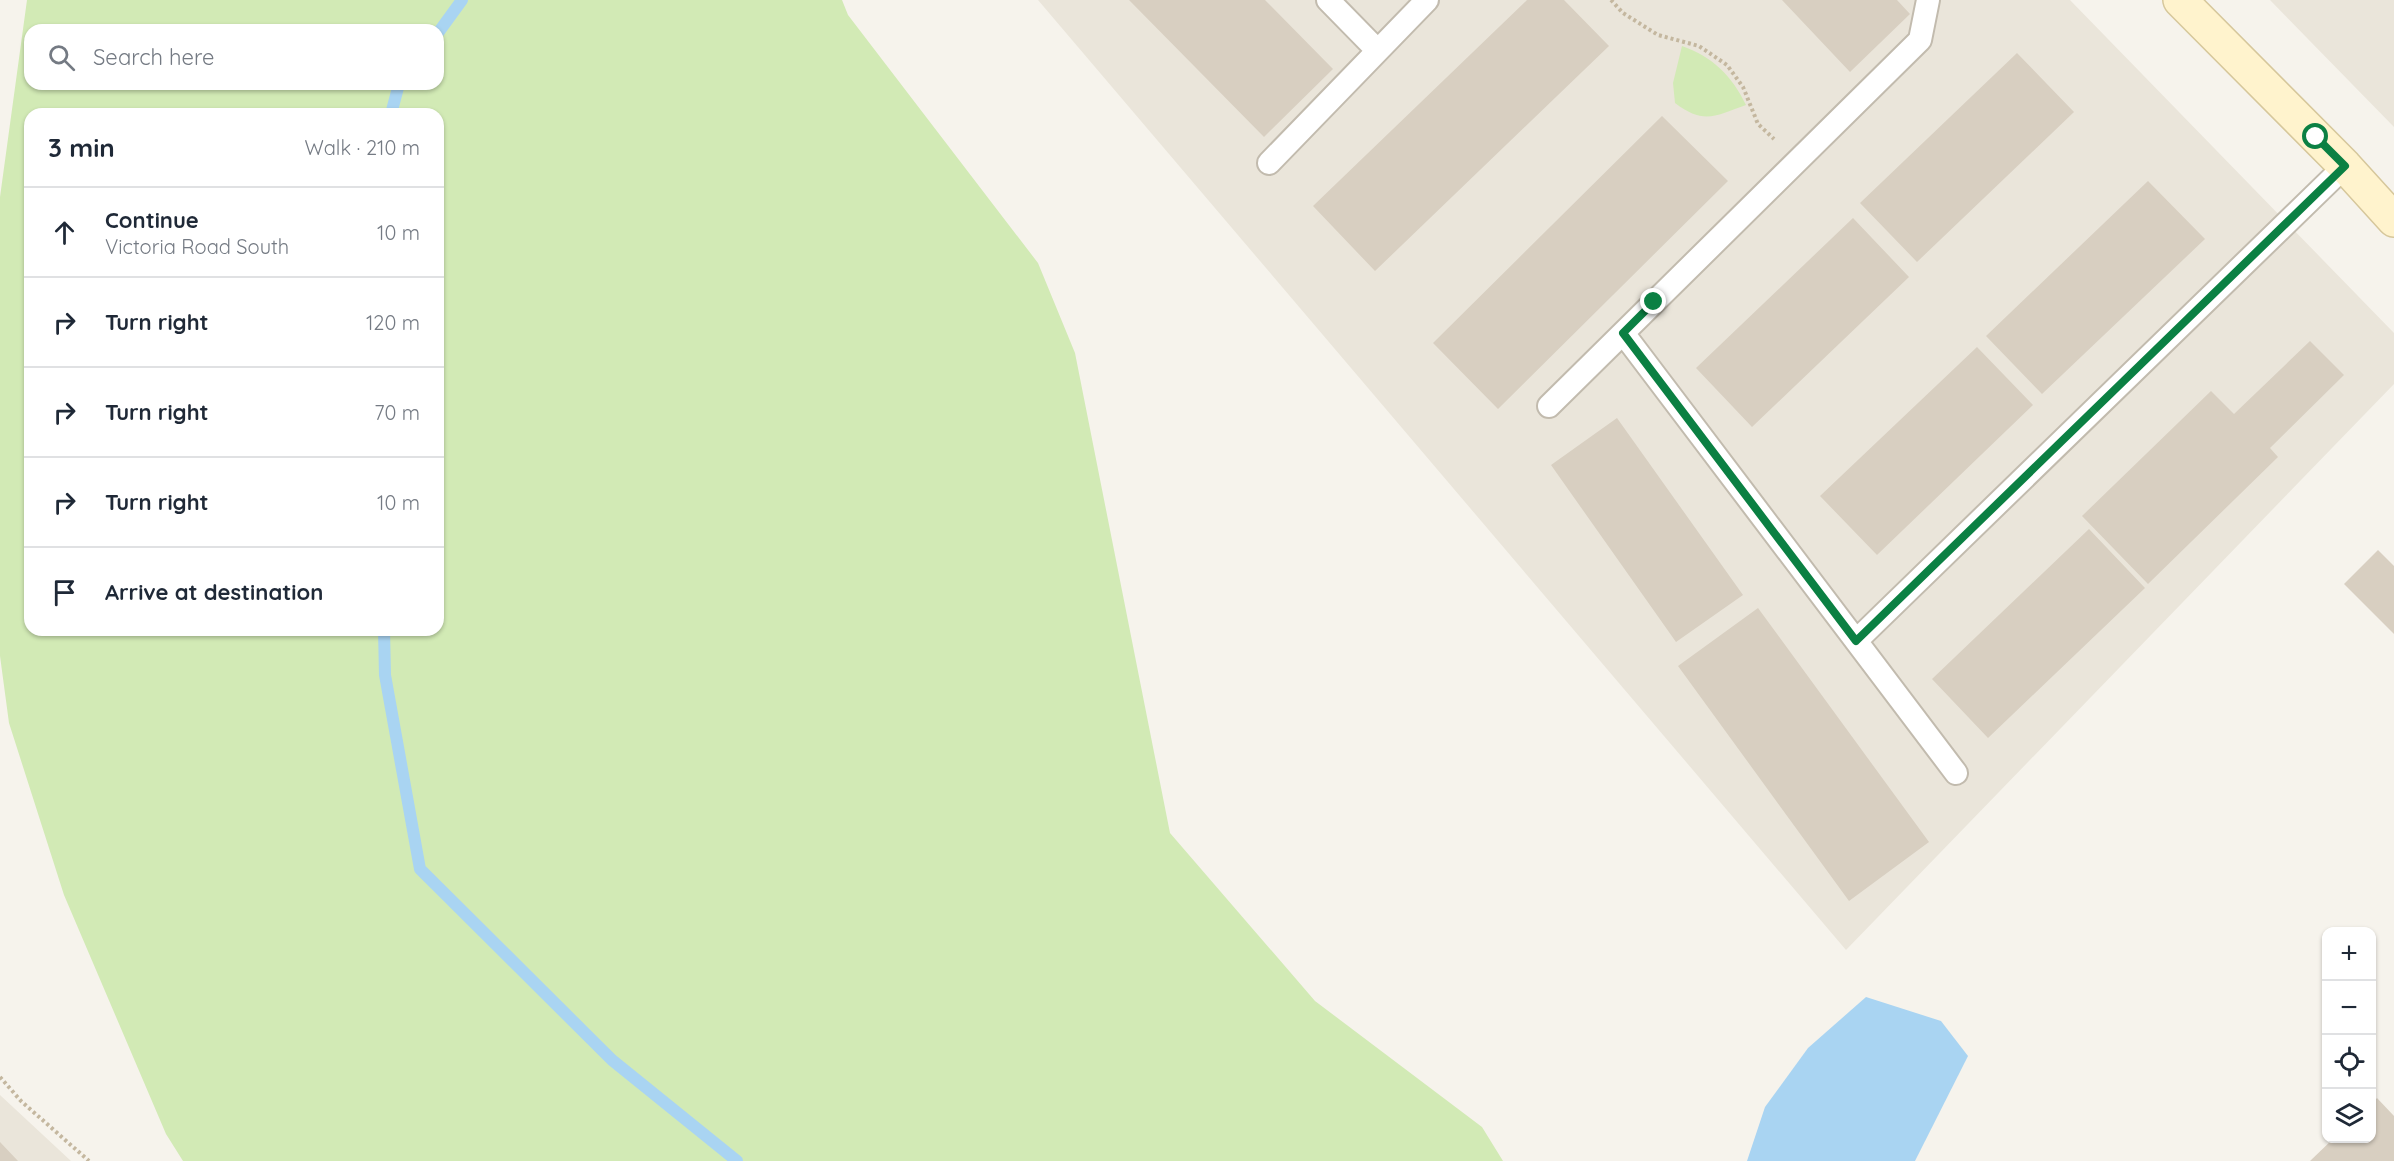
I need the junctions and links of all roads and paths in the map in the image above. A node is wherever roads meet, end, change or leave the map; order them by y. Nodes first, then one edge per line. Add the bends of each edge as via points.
1 (1328, 0) edge
2 (1427, 0) edge
3 (1611, 0) edge
4 (1928, 0) edge
5 (2180, 0) edge
6 (1377, 50) junction
7 (1797, 162) junction
8 (1269, 163) dead end
9 (2345, 166) junction
10 (2394, 220) edge
11 (1623, 333) junction
12 (1549, 406) dead end
13 (1856, 641) junction
14 (1956, 773) dead end
15 (0, 1077) edge
16 (89, 1161) edge

1 - 6 lane
2 - 6 lane
3 - 7 path via 1623,13 1658,35 1699,46 1727,65 1743,87 1758,124
4 - 7 lane via 1920,40
5 - 9 main road
6 - 8 lane
7 - 11 lane
9 - 10 main road
9 - 13 lane
11 - 12 lane
11 - 13 lane
13 - 14 lane
15 - 16 path via 21,1101

